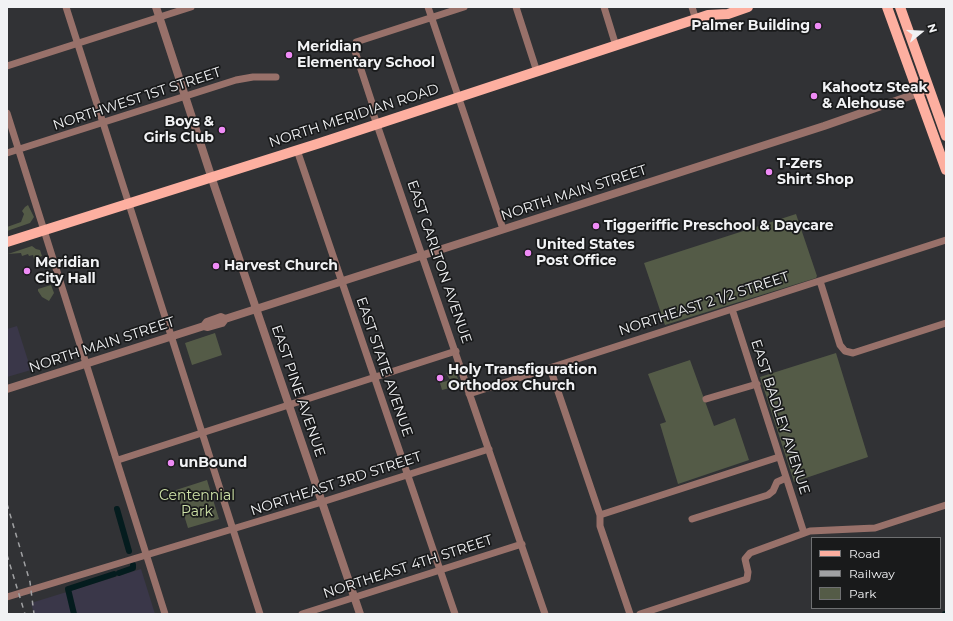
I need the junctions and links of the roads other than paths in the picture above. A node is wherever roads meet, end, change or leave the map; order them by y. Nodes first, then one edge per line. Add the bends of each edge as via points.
1 (66, 7) edge
2 (156, 7) edge
3 (191, 7) edge
4 (428, 7) edge
5 (464, 7) edge
6 (516, 7) edge
7 (604, 7) edge
8 (692, 7) edge
9 (720, 7) edge
10 (748, 7) edge
11 (887, 7) edge
12 (900, 7) edge
13 (708, 15) junction
14 (160, 17) junction
15 (432, 17) junction
16 (696, 20) junction
17 (78, 44) junction
18 (616, 46) junction
19 (7, 66) edge
20 (537, 72) junction
21 (276, 77) dead end
22 (930, 89) junction
23 (918, 94) junction
24 (185, 97) junction
25 (458, 98) junction
26 (7, 113) edge
27 (102, 124) junction
28 (378, 124) junction
29 (946, 136) edge
30 (19, 150) junction
31 (297, 150) junction
32 (7, 154) edge
33 (946, 170) edge
34 (211, 176) junction
35 (128, 202) junction
36 (503, 229) junction
37 (44, 230) junction
38 (946, 240) edge
39 (7, 242) edge
40 (423, 255) junction
41 (341, 281) junction
42 (820, 281) junction
43 (256, 308) junction
44 (732, 309) junction
45 (946, 323) edge
46 (171, 336) junction
47 (456, 351) junction
48 (87, 363) junction
49 (550, 368) junction
50 (374, 378) junction
51 (757, 384) junction
52 (7, 389) edge
53 (469, 394) junction
54 (706, 400) dead end
55 (289, 405) junction
56 (202, 433) junction
57 (489, 449) junction
58 (779, 457) junction
59 (118, 460) junction
60 (407, 475) junction
61 (786, 478) junction
62 (322, 502) junction
63 (946, 504) edge
64 (600, 516) junction
65 (692, 519) dead end
66 (233, 530) junction
67 (804, 533) junction
68 (522, 544) junction
69 (147, 556) junction
70 (440, 570) junction
71 (7, 597) edge
72 (355, 598) junction
73 (165, 614) edge
74 (260, 614) edge
75 (302, 614) edge
76 (360, 614) edge
77 (454, 614) edge
78 (546, 614) edge
79 (630, 614) edge
80 (640, 614) edge

1 - 17 street
2 - 14 street, EAST PINE AVENUE
3 - 14 street
4 - 15 street
5 - 15 street
6 - 20 street
7 - 18 street
8 - 16 street
9 - 13 main road, NORTH MERIDIAN ROAD
10 - 13 main road, NORTH MERIDIAN ROAD via 728,14
11 - 23 main road
12 - 22 main road
13 - 16 main road, NORTH MERIDIAN ROAD
14 - 17 street
14 - 24 street, EAST PINE AVENUE
15 - 25 street
15 - 28 street, EAST CARLTON AVENUE via 356,42 354,45
16 - 18 main road, NORTH MERIDIAN ROAD
17 - 19 street
17 - 27 street
18 - 20 main road, NORTH MERIDIAN ROAD
20 - 25 main road, NORTH MERIDIAN ROAD
21 - 24 street, NORTHWEST 1ST STREET via 236,80
22 - 23 street, NORTH MAIN STREET
22 - 29 main road
23 - 33 main road
23 - 36 street, NORTH MAIN STREET
24 - 27 street, NORTHWEST 1ST STREET
24 - 34 street, EAST PINE AVENUE
25 - 28 main road, NORTH MERIDIAN ROAD
25 - 36 street
26 - 30 street
27 - 30 street, NORTHWEST 1ST STREET
27 - 35 street
28 - 31 main road, NORTH MERIDIAN ROAD
28 - 40 street, EAST CARLTON AVENUE
30 - 32 street, NORTHWEST 1ST STREET
30 - 37 street
31 - 34 main road, NORTH MERIDIAN ROAD
31 - 41 street, EAST STATE AVENUE
34 - 35 main road, NORTH MERIDIAN ROAD
34 - 43 street, EAST PINE AVENUE
35 - 37 main road, NORTH MERIDIAN ROAD
35 - 46 street
36 - 40 street, NORTH MAIN STREET
37 - 39 main road, NORTH MERIDIAN ROAD
37 - 48 street
38 - 42 street, NORTHEAST 2 1/2 STREET
40 - 41 street, NORTH MAIN STREET
40 - 47 street, EAST CARLTON AVENUE
41 - 43 street, NORTH MAIN STREET
41 - 50 street, EAST STATE AVENUE
42 - 44 street, NORTHEAST 2 1/2 STREET
42 - 45 street via 840,345 845,351 853,353
43 - 46 street, NORTH MAIN STREET via 221,317 207,322 204,326
43 - 55 street, EAST PINE AVENUE
44 - 49 street, NORTHEAST 2 1/2 STREET
44 - 51 street, EAST BADLEY AVENUE
46 - 48 street, NORTH MAIN STREET
46 - 56 street
47 - 50 street
47 - 53 street, EAST CARLTON AVENUE
48 - 52 street, NORTH MAIN STREET
48 - 59 street
49 - 53 street, NORTHEAST 2 1/2 STREET
49 - 64 street
50 - 55 street
50 - 60 street, EAST STATE AVENUE
51 - 54 street
51 - 58 street, EAST BADLEY AVENUE
53 - 57 street, EAST CARLTON AVENUE
55 - 56 street
55 - 62 street, EAST PINE AVENUE
56 - 59 street
56 - 66 street
57 - 60 street, NORTHEAST 3RD STREET
57 - 68 street, EAST CARLTON AVENUE
58 - 61 street, EAST BADLEY AVENUE
58 - 64 street
59 - 69 street
60 - 62 street, NORTHEAST 3RD STREET
60 - 70 street, EAST STATE AVENUE
61 - 65 street via 776,482 773,491 768,495
61 - 67 street, EAST BADLEY AVENUE
62 - 66 street, NORTHEAST 3RD STREET
62 - 72 street, EAST PINE AVENUE
63 - 67 street via 875,528
64 - 79 street via 600,526
66 - 69 street, NORTHEAST 3RD STREET
66 - 74 street
67 - 80 street via 750,553 745,559 747,579
68 - 70 street, NORTHEAST 4TH STREET
68 - 78 street, EAST CARLTON AVENUE
69 - 71 street, NORTHEAST 3RD STREET
69 - 73 street
70 - 72 street, NORTHEAST 4TH STREET
70 - 77 street, EAST STATE AVENUE
72 - 75 street, NORTHEAST 4TH STREET
72 - 76 street, EAST PINE AVENUE

